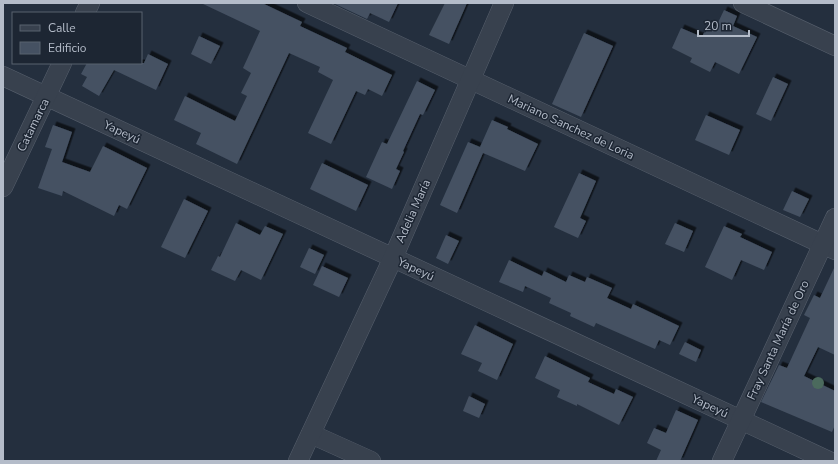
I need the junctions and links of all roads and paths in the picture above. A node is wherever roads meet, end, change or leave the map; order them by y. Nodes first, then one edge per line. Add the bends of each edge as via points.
1 (90, 3) edge
2 (307, 3) edge
3 (504, 3) edge
4 (743, 3) edge
5 (86, 12) edge
6 (835, 46) edge
7 (62, 64) edge
8 (3, 76) edge
9 (471, 81) junction
10 (47, 96) junction
11 (3, 187) edge
12 (835, 218) edge
13 (829, 247) edge
14 (393, 258) junction
15 (741, 420) junction
16 (311, 434) junction
17 (298, 461) edge
18 (371, 461) edge
19 (722, 461) edge
20 (830, 461) edge

1 - 5 street
2 - 9 street, Mariano Sanchez de Loria
3 - 9 street, Adelia María
4 - 6 street
7 - 10 street, Catamarca
8 - 10 street, Yapeyú
9 - 13 street, Mariano Sanchez de Loria
9 - 14 street, Adelia María
10 - 11 street, Catamarca
10 - 14 street, Yapeyú
12 - 13 street, Fray Santa María de Oro
13 - 15 street, Fray Santa María de Oro
14 - 15 street, Yapeyú
14 - 16 street, Adelia María
15 - 19 street, Fray Santa María de Oro
15 - 20 street, Yapeyú
16 - 17 street, Adelia María
16 - 18 street

